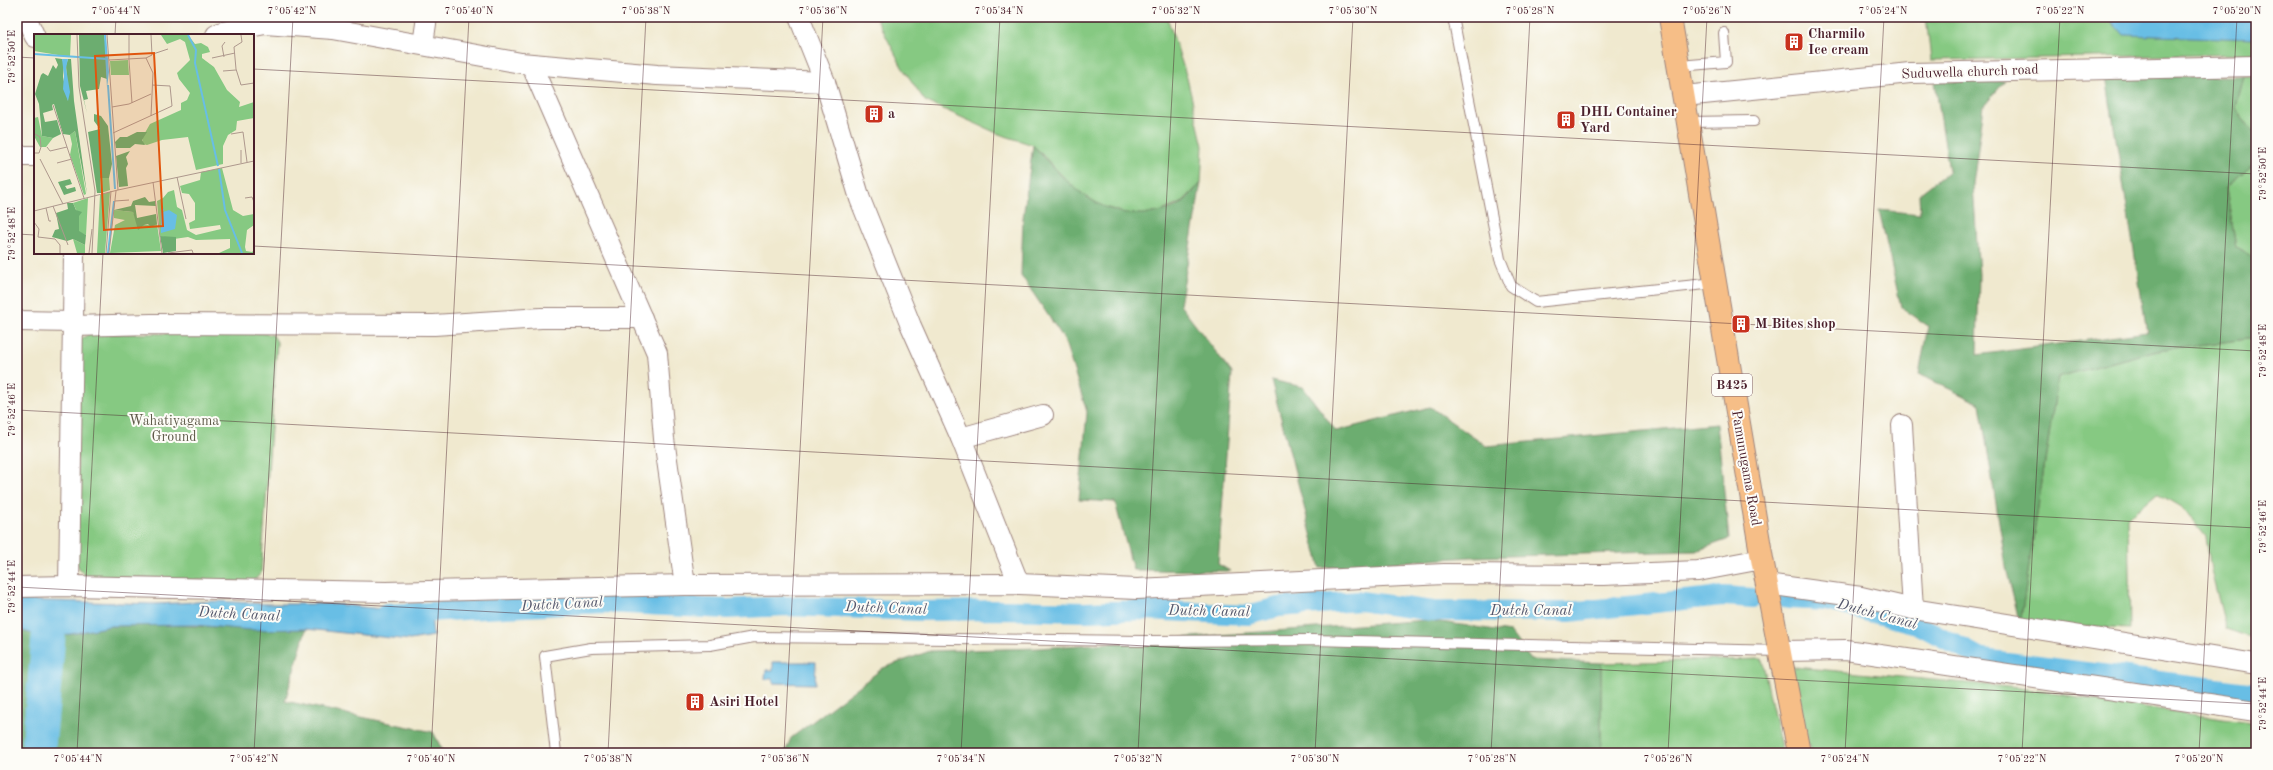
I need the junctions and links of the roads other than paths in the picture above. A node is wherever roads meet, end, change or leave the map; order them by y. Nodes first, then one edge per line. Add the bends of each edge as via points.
1 (26, 17) edge
2 (427, 17) edge
3 (799, 17) edge
4 (1453, 17) edge
5 (1670, 17) edge
6 (1724, 33) dead end
7 (218, 34) edge
8 (34, 35) edge
9 (423, 44) junction
10 (531, 64) junction
11 (1679, 66) junction
12 (2256, 66) edge
13 (825, 82) junction
14 (1684, 96) junction
15 (1754, 121) dead end
16 (1688, 122) junction
17 (17, 156) edge
18 (34, 156) edge
19 (74, 254) edge
20 (1715, 282) junction
21 (642, 318) junction
22 (17, 321) edge
23 (74, 324) junction
24 (1043, 415) dead end
25 (1902, 425) dead end
26 (961, 438) junction
27 (1762, 559) junction
28 (1019, 584) junction
29 (1767, 584) junction
30 (685, 585) junction
31 (69, 586) junction
32 (17, 587) edge
33 (1913, 609) junction
34 (1781, 650) junction
35 (2256, 664) edge
36 (2256, 711) edge
37 (556, 753) edge
38 (1799, 753) edge

1 - 8 street
2 - 9 street
3 - 13 street
4 - 20 lane via 1500,259 1511,286 1536,302
5 - 11 main road, Pamunugama Road / B425
6 - 11 lane via 1726,62
7 - 9 street via 265,24 333,29
9 - 10 street
10 - 13 street via 657,76
10 - 21 street
11 - 14 main road, Pamunugama Road / B425
12 - 14 street, Suduwella church road via 1910,73
13 - 26 street via 860,199 911,326
14 - 16 main road, Pamunugama Road / B425
15 - 16 lane
16 - 20 main road, Pamunugama Road / B425
17 - 18 street
19 - 23 street
20 - 27 main road, Pamunugama Road / B425
21 - 23 street via 541,318 434,325
21 - 30 street via 657,353 664,440
22 - 23 street
23 - 31 street
24 - 26 street
25 - 33 street
26 - 28 street
27 - 28 street via 1698,571 1603,575 1444,574 1137,589
27 - 29 main road, Pamunugama Road / B425
28 - 30 street
29 - 33 street via 1861,597
29 - 34 main road, Pamunugama Road / B425
30 - 31 street via 386,592
31 - 32 street
33 - 35 street
34 - 36 street via 1846,650
34 - 37 lane via 1312,640 1146,642 754,637 710,645 591,648 545,656
34 - 38 main road, Pamunugama Road / B425

